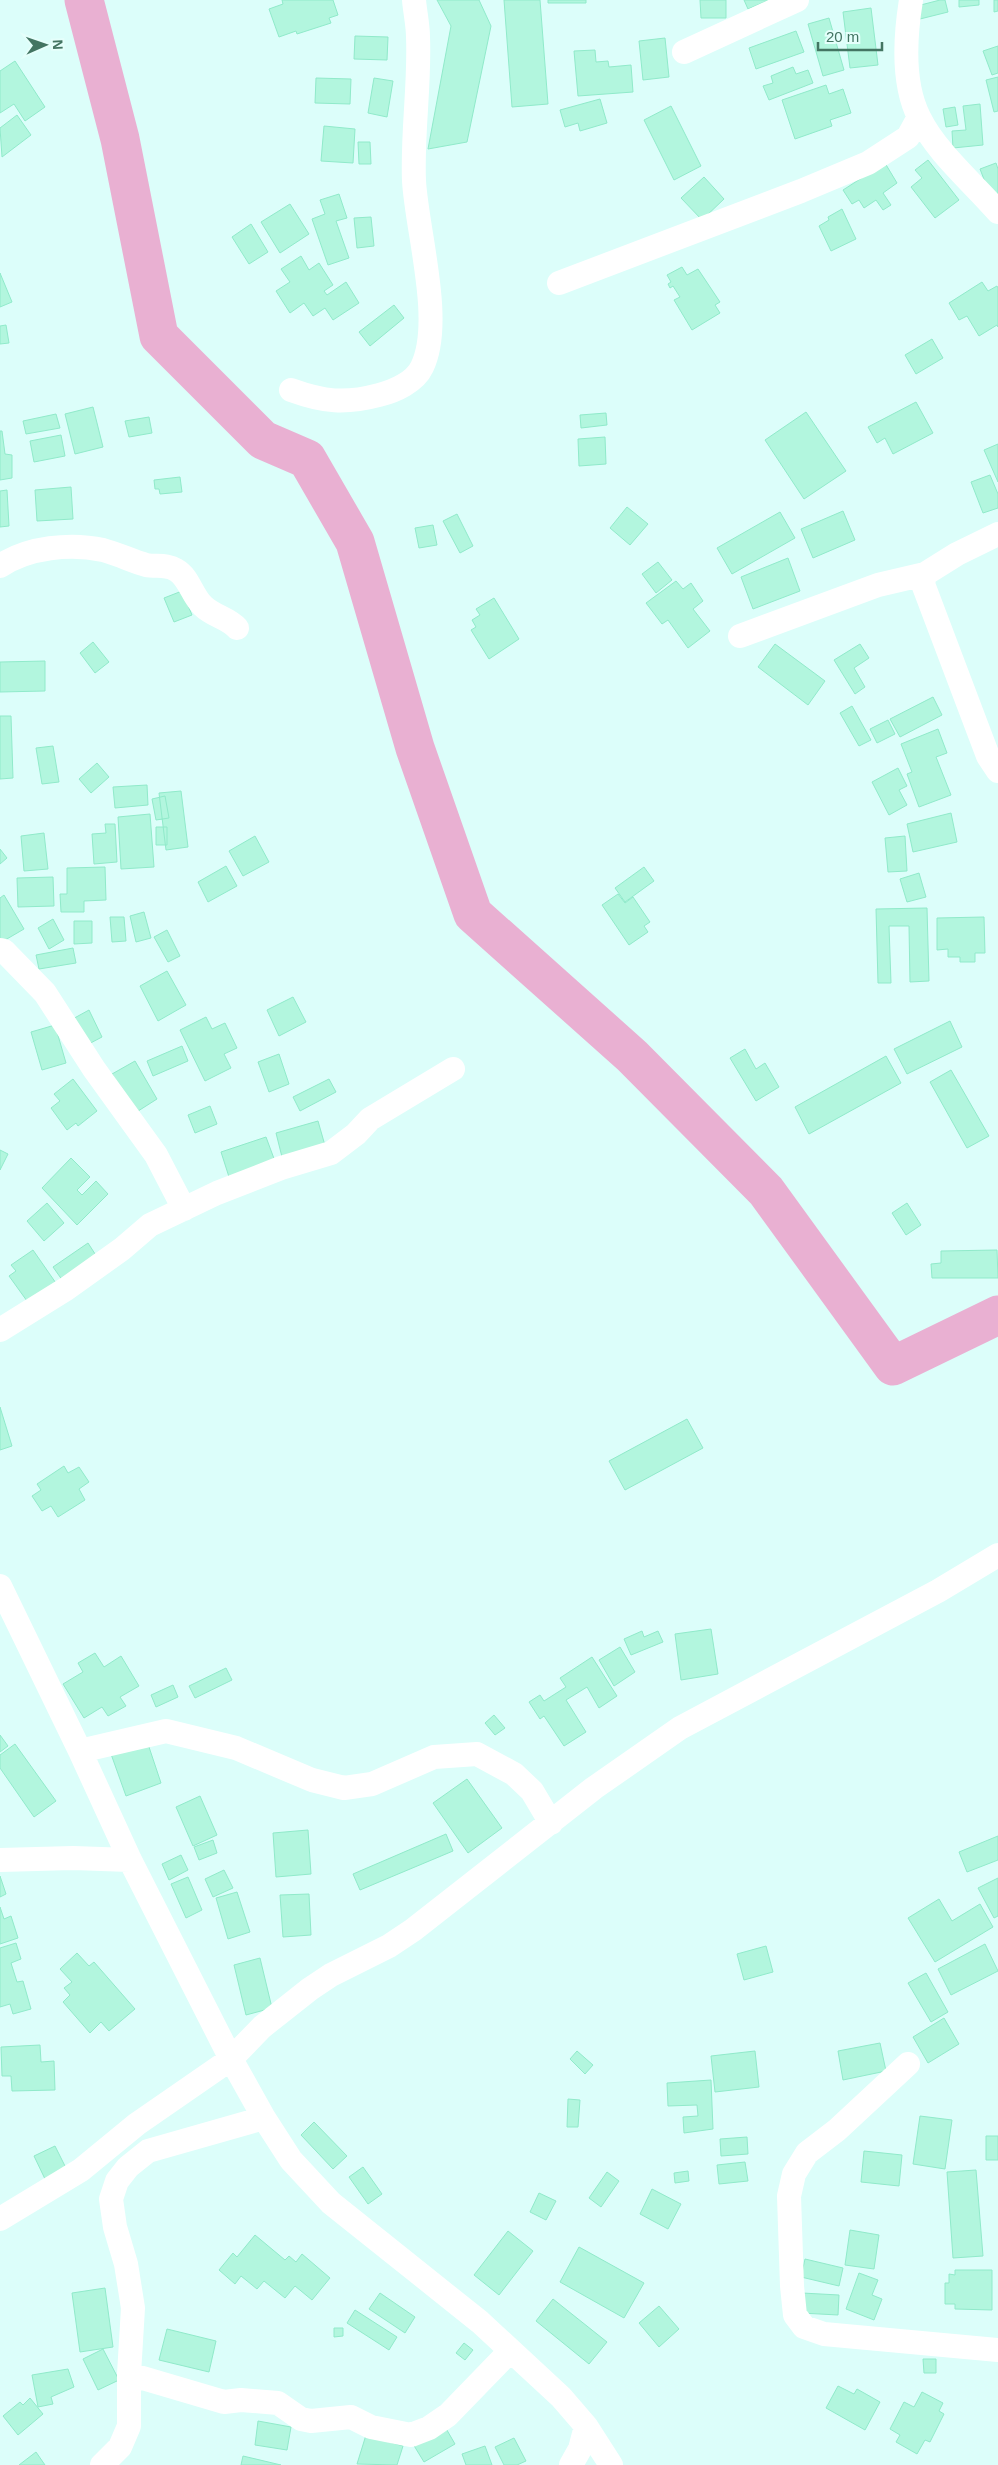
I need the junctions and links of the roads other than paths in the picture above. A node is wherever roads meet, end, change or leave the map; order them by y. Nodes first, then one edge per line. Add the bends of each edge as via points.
1 (414, 0) edge
2 (797, 0) edge
3 (911, 0) edge
4 (684, 52) dead end
5 (919, 117) junction
6 (998, 212) edge
7 (559, 283) dead end
8 (291, 390) dead end
9 (998, 534) edge
10 (0, 566) edge
11 (924, 574) junction
12 (237, 628) dead end
13 (740, 636) dead end
14 (998, 771) edge
15 (0, 950) edge
16 (453, 1069) dead end
17 (184, 1209) junction
18 (0, 1330) edge
19 (998, 1554) edge
20 (0, 1586) edge
21 (80, 1751) junction
22 (551, 1823) junction
23 (0, 1860) edge
24 (130, 1860) junction
25 (231, 2059) junction
26 (908, 2064) dead end
27 (264, 2118) junction
28 (0, 2219) edge
29 (998, 2350) edge
30 (510, 2351) junction
31 (128, 2374) junction
32 (586, 2426) junction
33 (102, 2465) edge
34 (572, 2465) edge
35 (611, 2465) edge

1 - 8 street via 418,36 414,182 431,308 430,343 422,369 407,384 387,393 340,402 318,400
2 - 4 street
3 - 5 street via 907,61
5 - 6 street via 934,141
5 - 7 street via 908,137 868,163 801,192
9 - 11 street
10 - 12 street via 32,551 86,548 150,566 168,567 181,574 204,607 231,621
11 - 13 street via 878,584
11 - 14 street via 923,584 952,665 988,756
15 - 17 street via 45,993 94,1069 156,1155
16 - 17 street via 370,1120 331,1152 281,1168
17 - 18 street via 150,1225 66,1289
19 - 22 street via 938,1591 680,1728 594,1788
20 - 21 street
21 - 22 street via 166,1731 236,1748 312,1780 344,1788 372,1784 434,1757 477,1754 514,1774 532,1791
21 - 24 street
22 - 25 street via 413,1930 310,1989 262,2027
23 - 24 street
24 - 25 street
25 - 27 street
25 - 28 street via 137,2124 80,2170
26 - 29 street via 808,2153 794,2174 789,2196 795,2315 804,2327 824,2334
27 - 30 street via 292,2160 331,2204 480,2322
27 - 31 street via 148,2151 117,2181 112,2199 115,2227 126,2264 133,2308
30 - 31 street via 448,2415 411,2435 370,2427 351,2417 301,2419 278,2403 224,2402
30 - 32 street
31 - 33 street via 128,2426 120,2447
32 - 34 street
32 - 35 street

